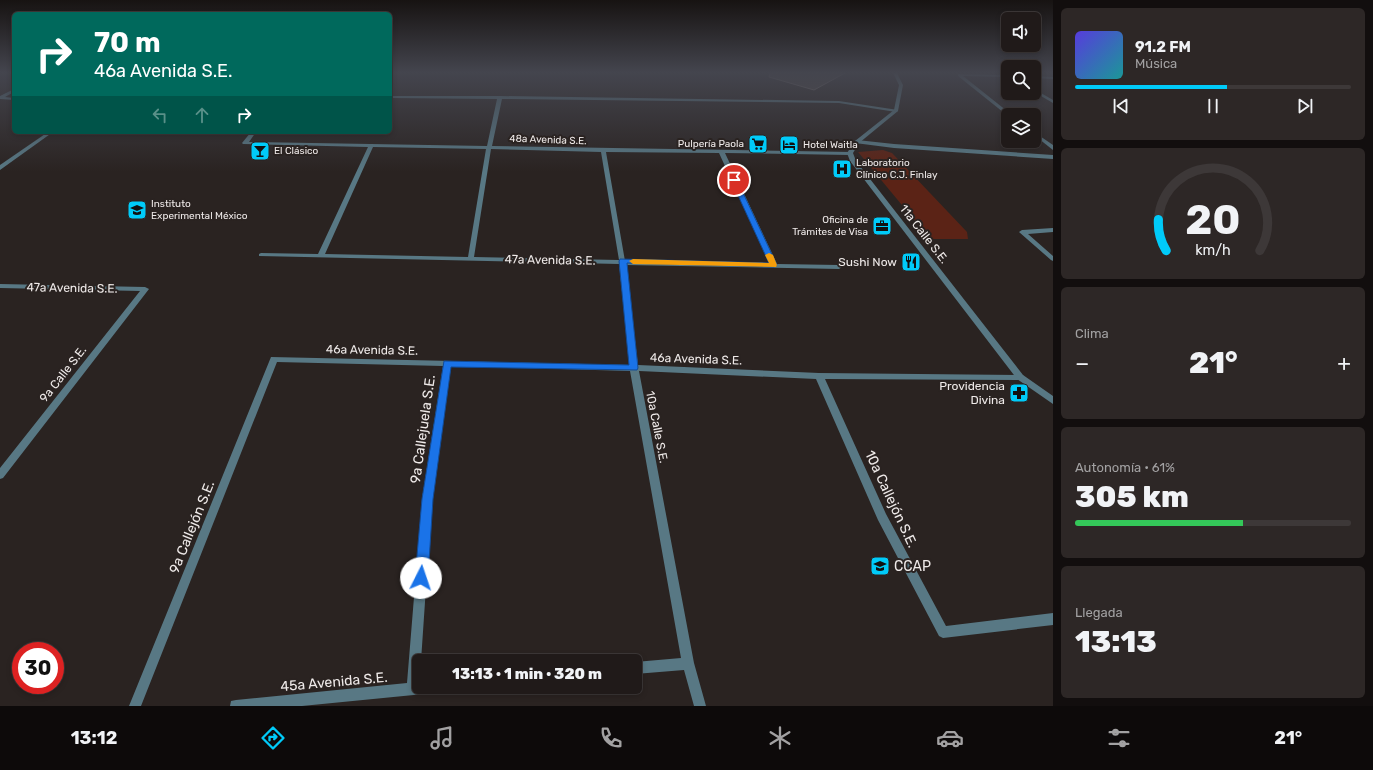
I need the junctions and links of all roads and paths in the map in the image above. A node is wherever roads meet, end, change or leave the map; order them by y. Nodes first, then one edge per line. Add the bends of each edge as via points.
1 (498, 106) edge
2 (864, 106) edge
3 (897, 106) edge
4 (896, 111) junction
5 (48, 134) edge
6 (252, 134) edge
7 (1041, 139) edge
8 (857, 142) junction
9 (371, 145) junction
10 (488, 147) junction
11 (1053, 148) edge
12 (603, 150) junction
13 (721, 151) junction
14 (850, 153) junction
15 (1053, 157) edge
16 (0, 168) edge
17 (1053, 230) edge
18 (261, 255) dead end
19 (321, 256) junction
20 (471, 258) junction
21 (1053, 259) edge
22 (622, 261) junction
23 (774, 265) junction
24 (839, 267) dead end
25 (0, 286) edge
26 (145, 289) joint
27 (274, 359) joint
28 (447, 364) junction
29 (634, 368) junction
30 (819, 376) junction
31 (1020, 377) junction
32 (1053, 401) edge
33 (0, 475) edge
34 (1053, 619) edge
35 (416, 654) edge
36 (688, 663) junction
37 (642, 667) edge
38 (412, 689) edge
39 (135, 706) edge
40 (236, 706) edge
41 (700, 706) edge

1 - 10 street
2 - 4 street
3 - 4 street
4 - 8 street
5 - 16 street
6 - 9 street, 48a Avenida S.E. via 245,143
7 - 11 street
8 - 14 street
8 - 15 street
9 - 10 street, 48a Avenida S.E.
9 - 19 street
10 - 12 street, 48a Avenida S.E.
10 - 20 street
12 - 13 street, 48a Avenida S.E.
12 - 22 street, 10a Calle S.E.
13 - 14 street, 48a Avenida S.E.
13 - 23 street
14 - 31 street, 11a Calle S.E.
17 - 21 street via 1022,232
18 - 19 street, 47a Avenida S.E.
19 - 20 street, 47a Avenida S.E.
20 - 22 street, 47a Avenida S.E.
22 - 23 street, 47a Avenida S.E.
22 - 29 street, 10a Calle S.E.
23 - 24 street, 47a Avenida S.E.
25 - 26 street, 47a Avenida S.E.
26 - 33 street, 9a Calle S.E.
27 - 28 street, 46a Avenida S.E.
27 - 39 street, 9a Callejón S.E.
28 - 29 street, 46a Avenida S.E.
28 - 35 street, 9a Callejuela S.E. via 427,499
29 - 30 street, 46a Avenida S.E.
29 - 36 street, 10a Calle S.E.
30 - 31 street, 46a Avenida S.E.
30 - 34 street, 10a Callejón S.E. via 882,517 943,632
31 - 32 street, 11a Calle S.E.
36 - 37 street
36 - 41 street, 10a Calle S.E.
38 - 40 street, 45a Avenida S.E.

